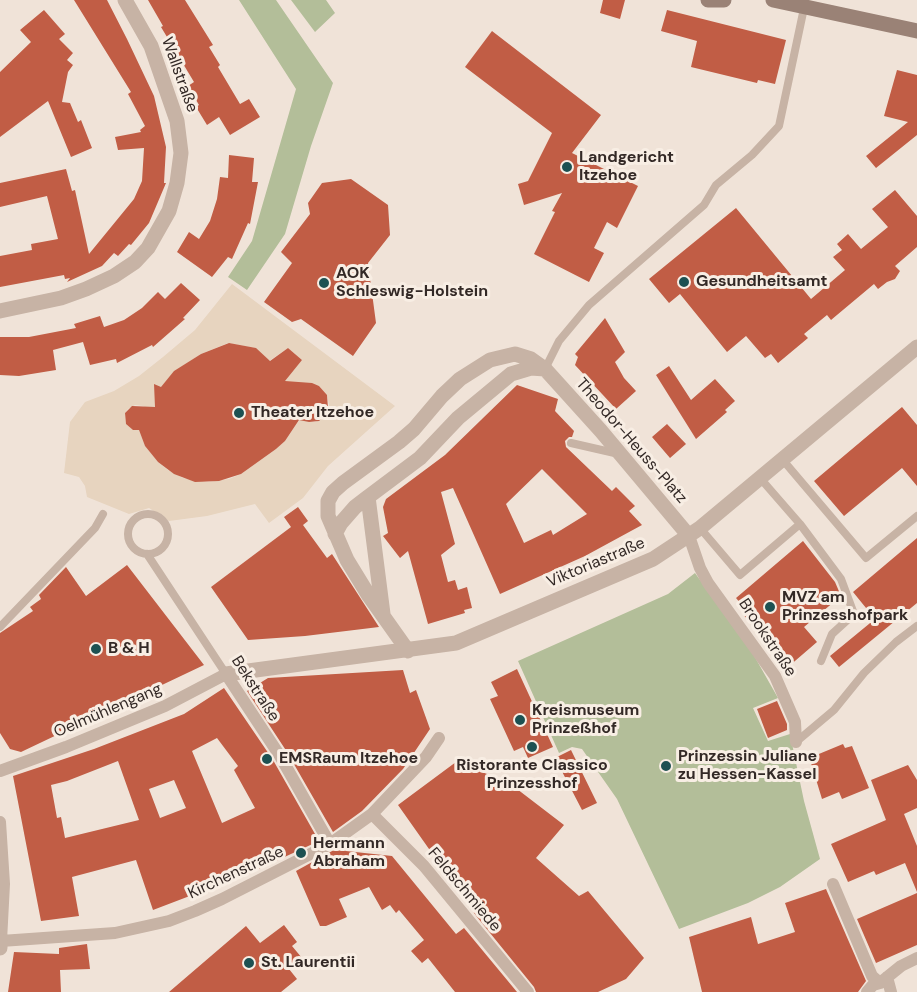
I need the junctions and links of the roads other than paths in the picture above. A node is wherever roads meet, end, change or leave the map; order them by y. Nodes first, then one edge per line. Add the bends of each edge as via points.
1 (125, 0) edge
2 (708, 0) edge
3 (724, 0) edge
4 (773, 0) edge
5 (804, 8) junction
6 (917, 32) edge
7 (0, 311) edge
8 (914, 355) edge
9 (545, 369) junction
10 (571, 443) dead end
11 (620, 454) junction
12 (782, 459) junction
13 (760, 478) junction
14 (368, 497) junction
15 (103, 514) dead end
16 (917, 516) edge
17 (800, 524) junction
18 (695, 532) junction
19 (335, 534) junction
20 (147, 554) junction
21 (383, 615) junction
22 (917, 626) edge
23 (0, 627) edge
24 (408, 651) junction
25 (821, 661) dead end
26 (226, 674) junction
27 (439, 738) dead end
28 (796, 742) joint
29 (0, 771) edge
30 (372, 814) junction
31 (0, 822) edge
32 (330, 844) junction
33 (833, 884) dead end
34 (0, 943) edge
35 (917, 958) edge
36 (882, 984) edge
37 (528, 992) edge
38 (867, 992) edge
39 (891, 992) edge

1 - 7 street, Wallstraße via 151,46 177,121 181,153 169,211 148,248 114,276 61,298
2 - 3 main road
4 - 5 main road
5 - 6 main road
5 - 9 lane via 779,126 716,185 704,205 589,305 559,341
8 - 12 street, Viktoriastraße
9 - 11 street, Theodor-Heuss-Platz
9 - 14 street via 531,368 512,374 458,418 420,458
9 - 19 street, Theodor-Heuss-Platz via 514,354 490,360 460,379 399,442 333,492 328,501 328,516
10 - 11 lane
11 - 18 street, Theodor-Heuss-Platz
12 - 13 street, Viktoriastraße
12 - 16 lane via 866,558
13 - 17 lane
13 - 18 street, Viktoriastraße
14 - 19 street
14 - 21 street, Theodor-Heuss-Platz
15 - 23 lane via 95,528
17 - 18 lane via 740,575
17 - 25 lane via 841,579 854,614 832,634
18 - 24 street, Viktoriastraße via 653,559 456,644
18 - 28 street, Brookstraße via 700,568 775,676 795,722
19 - 21 street, Theodor-Heuss-Platz
20 - 20 lane, Bekstraße via 162,548 168,531 151,514 136,518 128,537 134,549
20 - 26 lane, Bekstraße
21 - 24 street, Theodor-Heuss-Platz
22 - 28 lane, Brookstraße via 864,673 834,710
24 - 26 street, Viktoriastraße
26 - 29 street, Oelmühlengang via 165,706
26 - 32 street, Bekstraße via 280,756
27 - 30 street, Kirchenstraße
30 - 32 street, Kirchenstraße
30 - 37 street, Feldschmiede via 424,866
31 - 34 street via 4,884
32 - 34 street, Kirchenstraße via 222,899 168,921 115,933
33 - 36 street via 872,976
35 - 36 street via 901,966
36 - 38 street via 873,985
36 - 39 street

